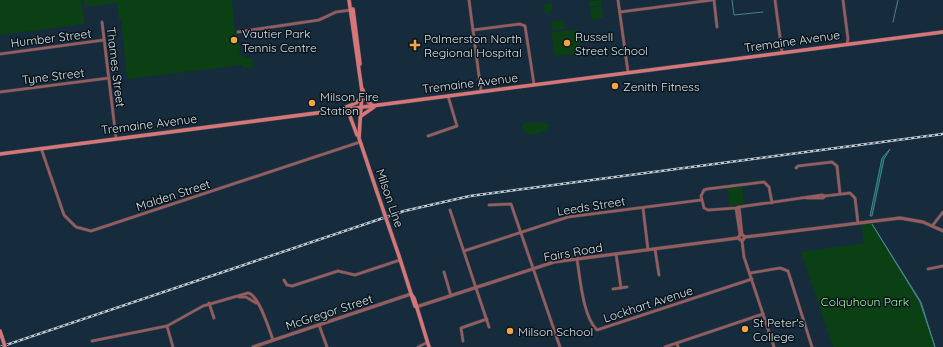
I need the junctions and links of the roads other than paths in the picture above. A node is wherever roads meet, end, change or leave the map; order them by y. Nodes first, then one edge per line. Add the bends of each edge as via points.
1 (350, 0) edge
2 (469, 0) edge
3 (618, 0) edge
4 (713, 0) edge
5 (775, 0) edge
6 (843, 0) edge
7 (352, 10) junction
8 (620, 12) junction
9 (102, 22) dead end
10 (717, 27) dead end
11 (473, 30) junction
12 (238, 32) dead end
13 (943, 32) edge
14 (104, 40) junction
15 (847, 44) junction
16 (782, 52) junction
17 (0, 54) edge
18 (628, 72) junction
19 (109, 78) junction
20 (534, 84) junction
21 (361, 86) junction
22 (481, 91) junction
23 (0, 92) edge
24 (448, 96) junction
25 (362, 97) junction
26 (384, 104) junction
27 (376, 105) junction
28 (361, 107) junction
29 (341, 109) junction
30 (359, 120) junction
31 (428, 136) dead end
32 (116, 138) junction
33 (358, 138) junction
34 (360, 142) junction
35 (41, 148) junction
36 (0, 154) edge
37 (796, 168) dead end
38 (840, 194) junction
39 (702, 200) junction
40 (772, 203) junction
41 (489, 205) dead end
42 (642, 208) junction
43 (738, 208) junction
44 (450, 210) dead end
45 (943, 212) edge
46 (858, 223) junction
47 (932, 225) junction
48 (521, 232) junction
49 (943, 232) edge
50 (742, 235) junction
51 (738, 238) junction
52 (742, 241) junction
53 (654, 249) junction
54 (648, 250) junction
55 (464, 251) junction
56 (616, 254) junction
57 (399, 258) junction
58 (577, 259) junction
59 (943, 266) edge
60 (533, 269) junction
61 (928, 269) dead end
62 (444, 272) dead end
63 (750, 273) junction
64 (659, 275) dead end
65 (284, 280) dead end
66 (752, 280) junction
67 (477, 287) junction
68 (627, 287) dead end
69 (621, 288) junction
70 (613, 289) dead end
71 (411, 294) junction
72 (451, 296) junction
73 (235, 297) junction
74 (414, 298) junction
75 (209, 304) junction
76 (258, 305) junction
77 (424, 305) junction
78 (416, 307) junction
79 (763, 314) junction
80 (214, 318) dead end
81 (487, 319) junction
82 (319, 325) junction
83 (167, 326) junction
84 (489, 327) dead end
85 (0, 331) edge
86 (273, 340) junction
87 (92, 341) dead end
88 (463, 341) dead end
89 (428, 342) junction
90 (677, 343) junction
91 (259, 346) edge
92 (5, 347) edge
93 (173, 347) edge
94 (253, 347) edge
95 (327, 347) edge
96 (418, 347) edge
97 (429, 347) edge
98 (560, 347) edge
99 (666, 347) edge
100 (678, 347) edge
101 (774, 347) edge
102 (812, 347) edge

1 - 7 main road, Milson Line
2 - 11 street
3 - 8 street
4 - 8 street
4 - 10 street
5 - 16 street
6 - 15 street
7 - 12 street via 336,12 319,20
7 - 21 main road, Milson Line
8 - 18 street
9 - 14 street, Thames Street
11 - 20 street via 520,24 525,26
11 - 22 street
13 - 15 main road, Tremaine Avenue
14 - 17 street, Humber Street
14 - 19 street, Thames Street
15 - 16 main road, Tremaine Avenue
16 - 18 main road, Tremaine Avenue
18 - 20 main road, Tremaine Avenue
19 - 23 street, Tyne Street
19 - 32 street, Thames Street
20 - 22 main road, Tremaine Avenue
21 - 25 main road, Milson Line
21 - 27 main road via 367,101
22 - 24 main road, Tremaine Avenue
24 - 26 main road, Tremaine Avenue
24 - 31 street via 457,126
25 - 28 main road, Milson Line
25 - 29 main road via 356,103
26 - 27 main road, Tremaine Avenue
26 - 30 main road via 367,110
27 - 28 main road, Tremaine Avenue
28 - 29 main road, Tremaine Avenue
28 - 30 main road, Milson Line
29 - 32 main road, Tremaine Avenue
29 - 33 main road via 348,111
30 - 33 main road, Milson Line
32 - 35 main road, Tremaine Avenue
33 - 34 main road, Milson Line
34 - 35 street, Malden Street via 91,232 76,227 64,215
34 - 57 main road, Milson Line, bridge
35 - 36 main road, Tremaine Avenue
37 - 38 street via 832,162 837,166
38 - 40 street via 822,194
38 - 46 street via 850,194 855,198
39 - 40 street via 703,192 707,189 764,182 769,187
39 - 42 street, Leeds Street
39 - 43 street via 704,208 708,210
40 - 43 street
41 - 48 street via 510,203
42 - 48 street, Leeds Street via 568,217
42 - 54 street
43 - 50 street
44 - 55 street
45 - 47 street
46 - 47 street via 900,218
46 - 50 street
47 - 49 street
48 - 55 street, Leeds Street
48 - 60 street
50 - 51 street
50 - 52 street
51 - 52 street
51 - 53 street, Fairs Road
52 - 63 street
53 - 54 street, Fairs Road
53 - 64 street
54 - 56 street, Fairs Road
55 - 67 street
56 - 58 street, Fairs Road
56 - 69 street
57 - 65 street via 355,275 338,271 292,286 287,285
57 - 71 main road, Milson Line
58 - 60 street, Fairs Road via 554,262
58 - 66 street, Lockhart Avenue via 582,291 592,325 598,330
59 - 61 street
60 - 67 street, Fairs Road
60 - 98 street
62 - 72 street
63 - 66 street
63 - 102 street via 780,268 788,271
66 - 79 street
67 - 72 street, Fairs Road
67 - 81 street
68 - 69 street
69 - 70 street
71 - 74 main road, Milson Line
71 - 78 main road, Milson Line
71 - 82 street, McGregor Street
72 - 77 street, Fairs Road
73 - 75 street
73 - 76 street via 246,297
73 - 76 street via 249,293 254,296
74 - 77 street
74 - 78 main road, Milson Line
75 - 80 street
75 - 83 street
76 - 86 street
77 - 78 street, Fairs Road
78 - 89 main road, Milson Line
79 - 90 street
79 - 101 street
81 - 84 street
81 - 88 street via 462,328
82 - 86 street, McGregor Street
82 - 95 street
83 - 87 street
83 - 93 street
85 - 92 main road, bridge
86 - 91 street, McGregor Street
89 - 96 street
89 - 97 main road, Milson Line
90 - 99 street
90 - 100 street
91 - 94 street, McGregor Street

